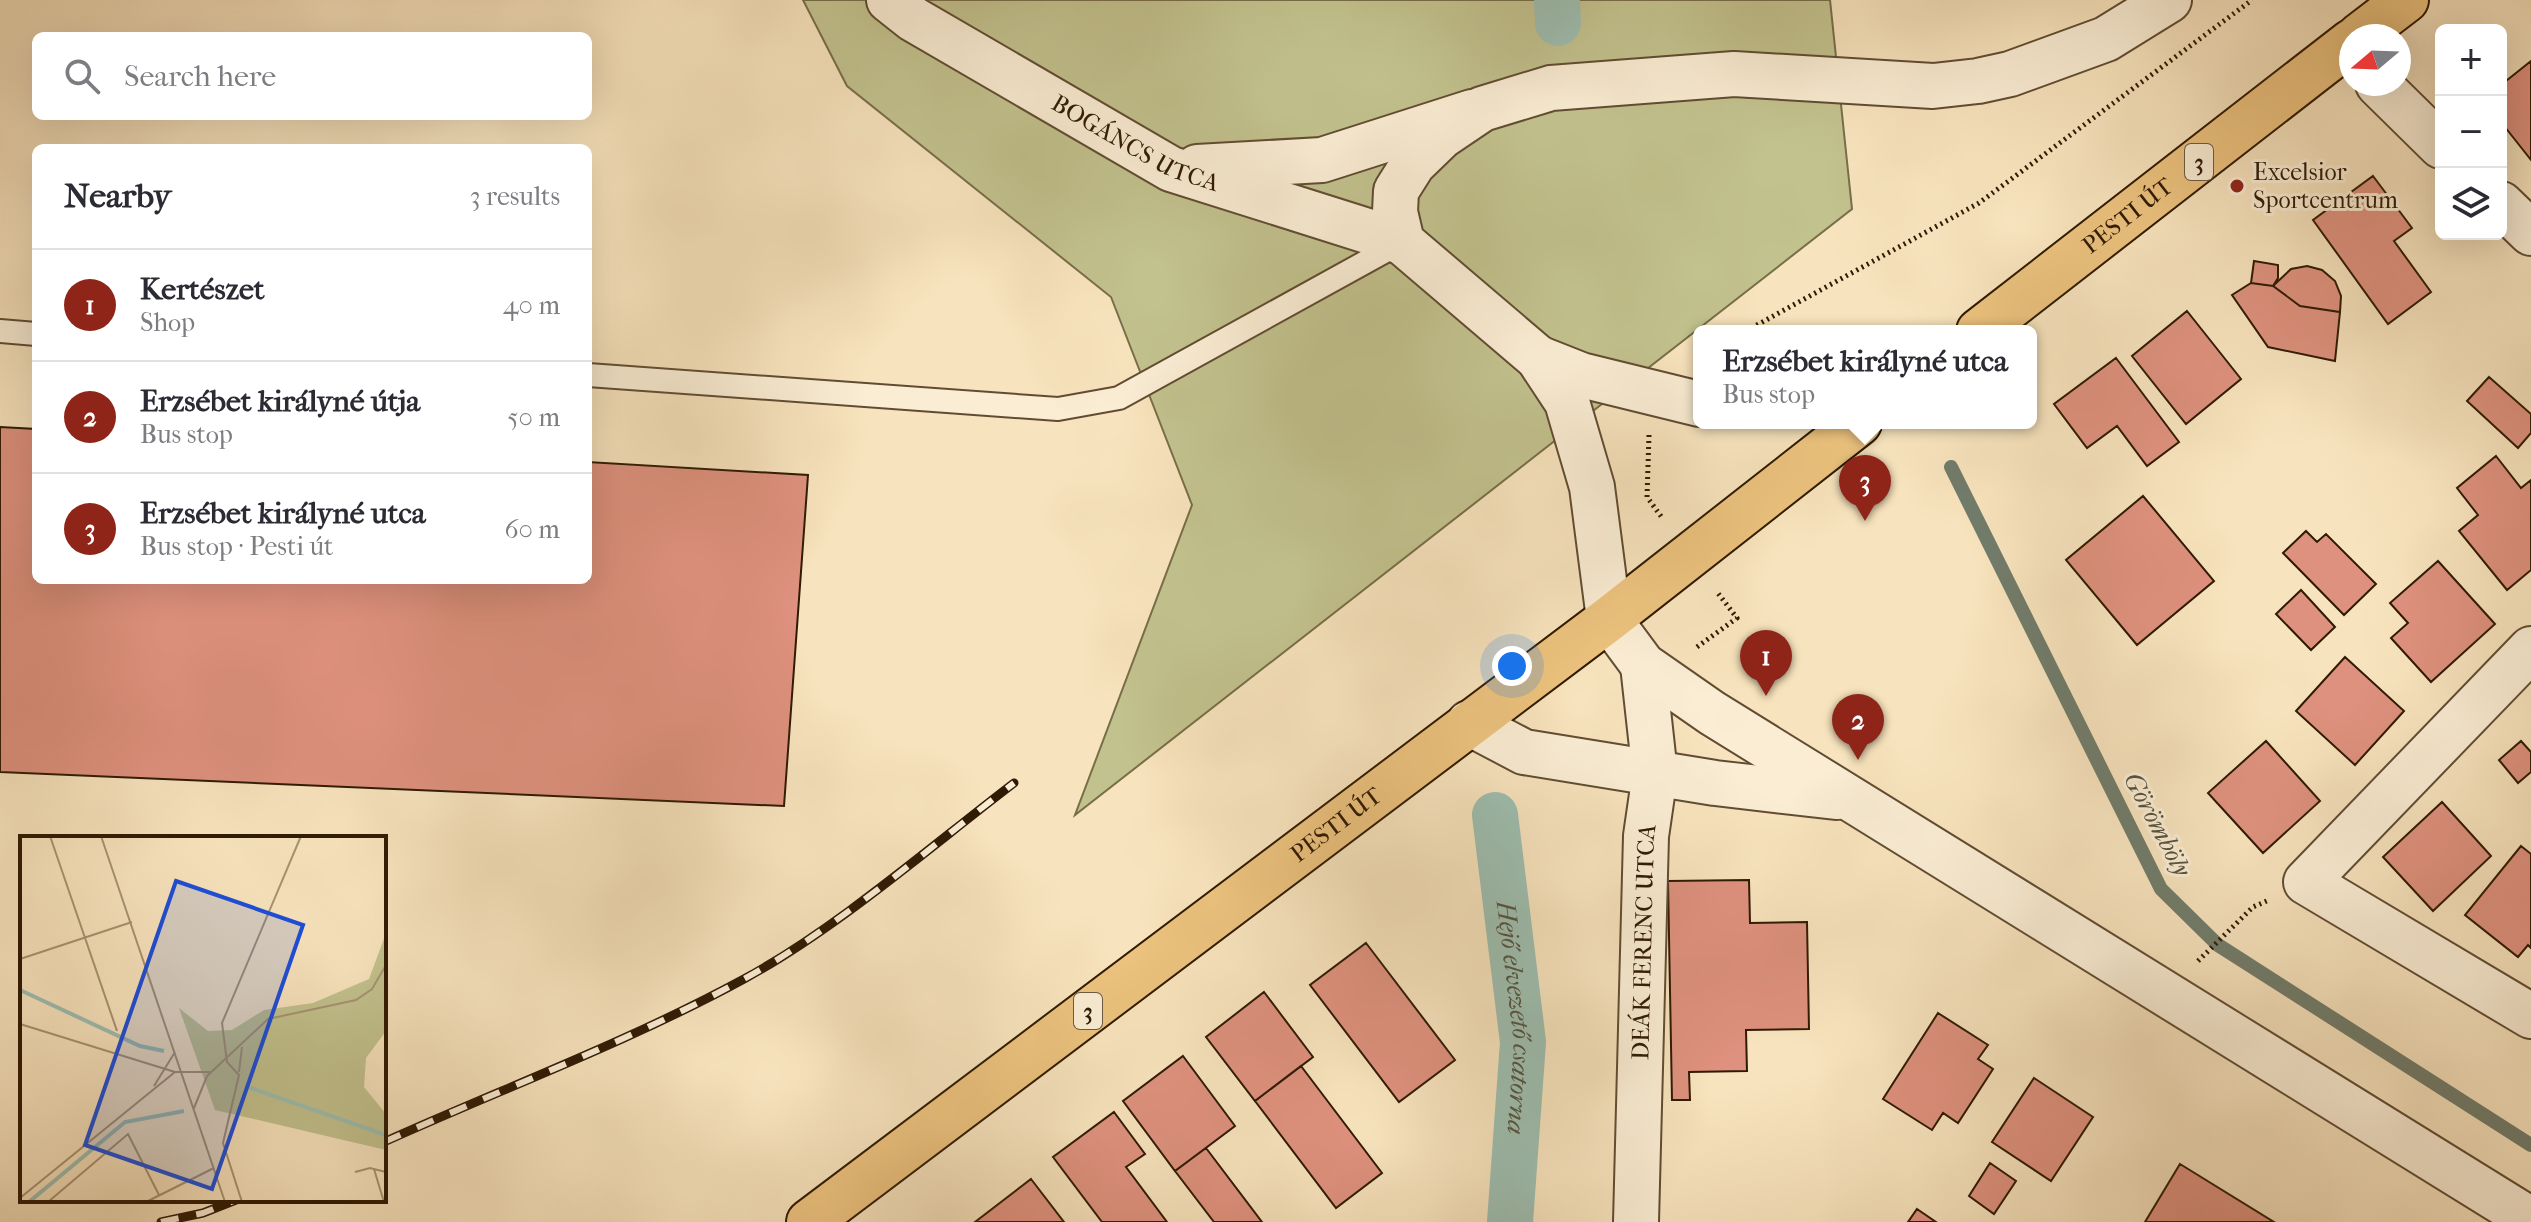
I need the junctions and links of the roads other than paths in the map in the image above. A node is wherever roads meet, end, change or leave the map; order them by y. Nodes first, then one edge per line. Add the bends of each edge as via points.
1 (889, 0) edge
2 (2169, 0) edge
3 (2406, 0) edge
4 (2377, 24) edge
5 (2339, 55) edge
6 (2390, 96) edge
7 (1482, 109) junction
8 (2435, 140) edge
9 (1171, 169) junction
10 (2507, 210) edge
11 (2531, 233) edge
12 (1402, 242) junction
13 (1987, 325) edge
14 (0, 331) edge
15 (32, 334) edge
16 (1538, 358) junction
17 (592, 375) edge
18 (1693, 402) edge
19 (1851, 429) edge
20 (1609, 619) junction
21 (2531, 649) edge
22 (1643, 665) junction
23 (1469, 723) junction
24 (1655, 774) junction
25 (1850, 799) junction
26 (2531, 1016) edge
27 (2531, 1220) edge
28 (809, 1222) edge
29 (1636, 1222) edge

1 - 9 street, BOGÁNCS UTCA
2 - 7 street via 2106,39 1978,81 1933,86 1734,74 1551,88
3 - 4 main road, PESTI ÚT / 3
5 - 13 main road, PESTI ÚT / 3
6 - 8 street
7 - 9 street via 1322,160
7 - 12 street via 1442,136 1396,191
9 - 12 street, BOGÁNCS UTCA
10 - 11 street
12 - 16 street
12 - 17 lane via 1119,398 1086,407
14 - 15 lane
16 - 18 street via 1581,375
16 - 20 street via 1567,402 1581,439 1600,530
19 - 20 main road, PESTI ÚT / 3
20 - 22 street
20 - 23 main road, PESTI ÚT / 3
21 - 26 street via 2306,882
22 - 24 street, DEÁK FERENC UTCA
22 - 25 street
23 - 24 street via 1524,752
23 - 28 main road, PESTI ÚT / 3
24 - 25 street
24 - 29 street, DEÁK FERENC UTCA via 1646,836
25 - 27 street

